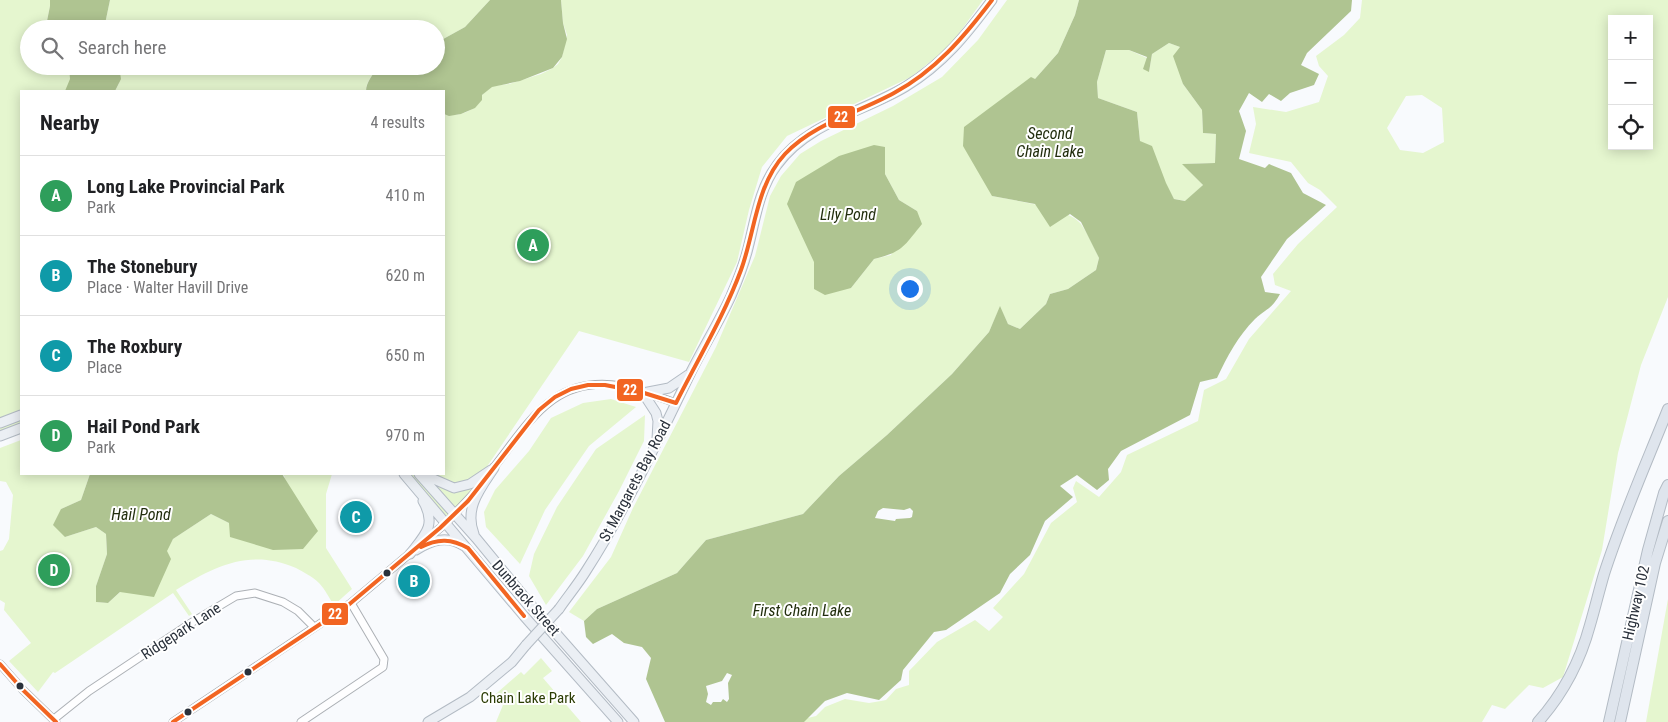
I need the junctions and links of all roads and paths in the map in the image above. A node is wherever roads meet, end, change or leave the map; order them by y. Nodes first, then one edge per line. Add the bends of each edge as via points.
1 (992, 0) edge
2 (693, 368) junction
3 (643, 393) junction
4 (676, 403) junction
5 (1668, 409) edge
6 (20, 415) edge
7 (0, 423) edge
8 (20, 428) edge
9 (0, 436) edge
10 (657, 441) junction
11 (494, 468) junction
12 (405, 475) edge
13 (420, 475) edge
14 (427, 475) edge
15 (1667, 487) edge
16 (416, 488) junction
17 (455, 514) junction
18 (1668, 521) edge
19 (446, 523) junction
20 (476, 538) junction
21 (470, 550) junction
22 (410, 554) junction
23 (351, 603) junction
24 (1646, 607) junction
25 (314, 627) junction
26 (0, 664) edge
27 (55, 721) edge
28 (173, 722) edge
29 (301, 722) edge
30 (428, 722) edge
31 (618, 722) edge
32 (634, 722) edge
33 (1538, 722) edge
34 (1609, 722) edge
35 (1620, 722) edge
36 (1624, 722) edge

1 - 2 main road, St Margarets Bay Road via 964,38 926,73 893,94 815,132 780,160 764,188 747,255 730,297
2 - 3 main road via 669,388
2 - 4 main road, St Margarets Bay Road
3 - 4 street
3 - 10 main road via 658,421
3 - 11 street via 605,384 561,394 539,410
4 - 10 main road, St Margarets Bay Road
5 - 33 highway via 1619,531 1575,667 1559,697
6 - 7 main road
8 - 9 main road
10 - 30 main road, St Margarets Bay Road, bridge via 597,553 559,609 507,666 470,697
11 - 14 main road via 470,484 454,488
11 - 17 street
11 - 20 main road via 472,505 470,523
12 - 16 main road, Dunbrack Street
13 - 17 main road, Dunbrack Street
15 - 34 highway, Highway 102 via 1648,550
16 - 19 main road, Dunbrack Street
16 - 22 main road via 427,507 430,521 429,528
17 - 19 street
17 - 20 main road, Dunbrack Street
18 - 24 highway, Highway 102
19 - 21 main road, Dunbrack Street
19 - 22 street
20 - 32 main road, Dunbrack Street
21 - 22 main road via 460,543 442,539 429,542
21 - 31 main road, Dunbrack Street
22 - 23 street
23 - 25 street
23 - 29 street via 384,659 383,667
24 - 35 highway, Highway 102
24 - 36 highway
25 - 27 street, Ridgepark Lane via 284,602 255,593 236,596 89,691
25 - 28 street
26 - 27 street

